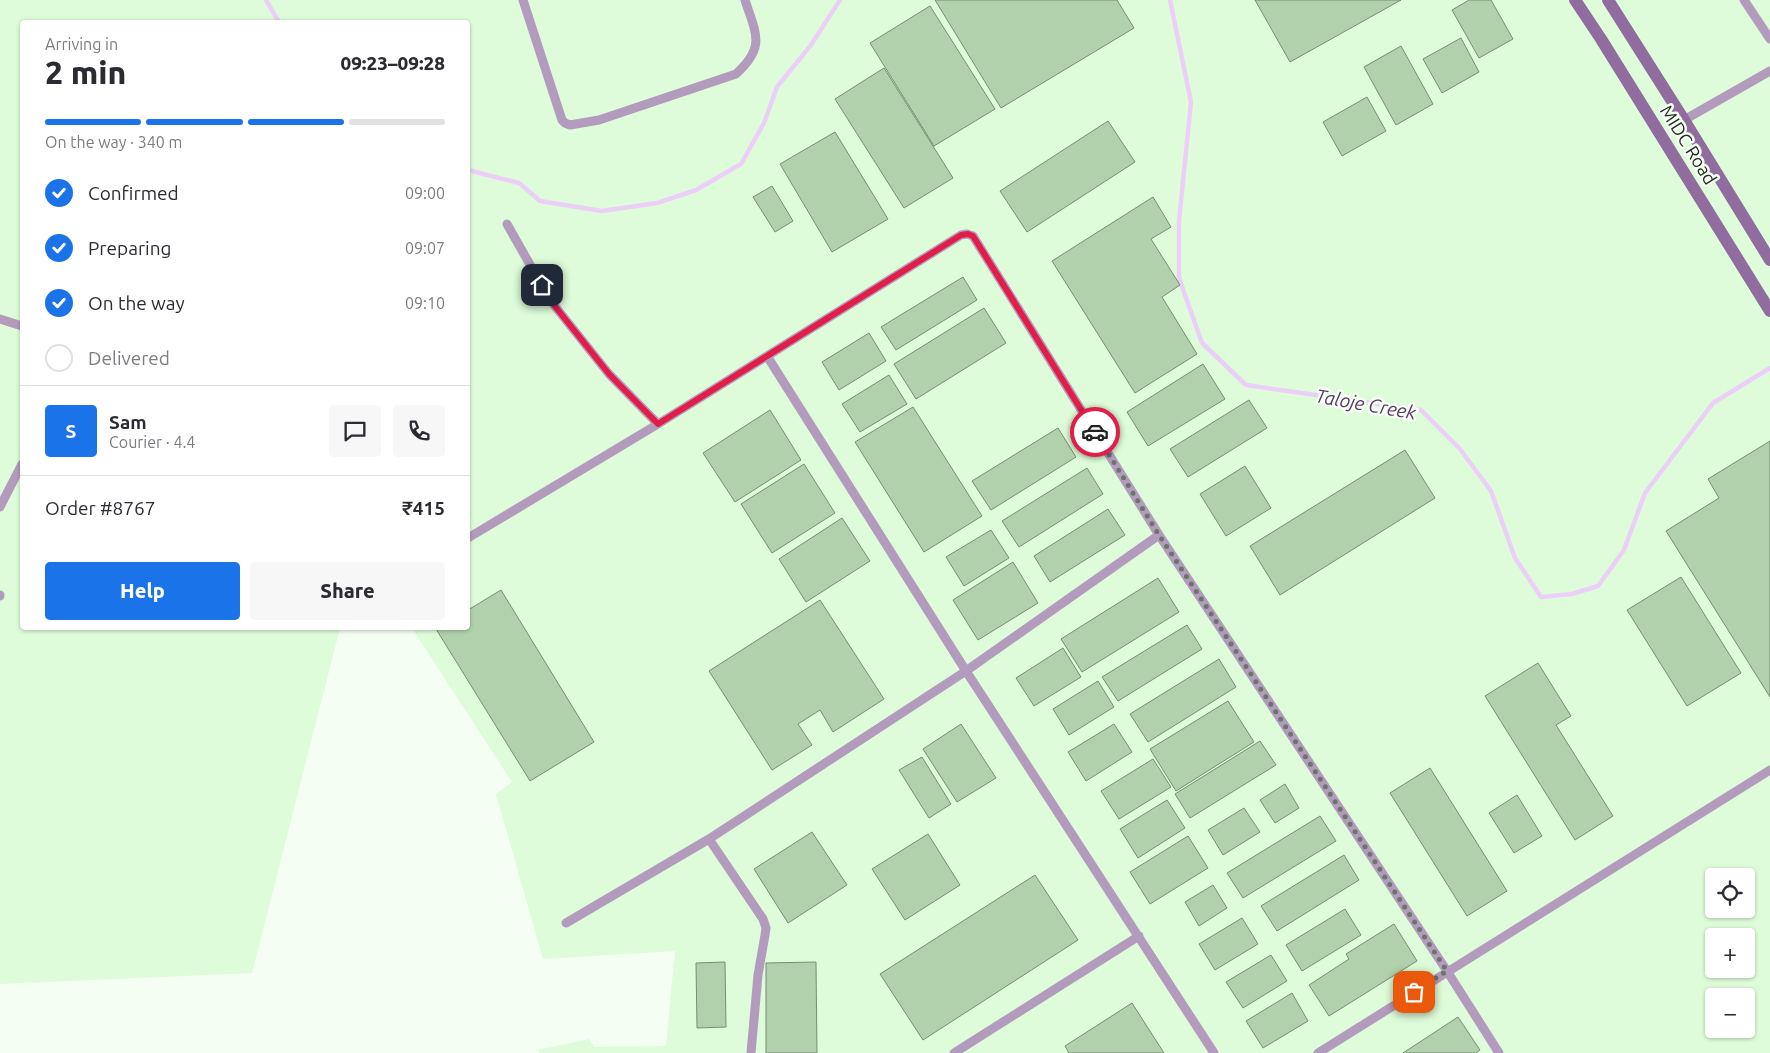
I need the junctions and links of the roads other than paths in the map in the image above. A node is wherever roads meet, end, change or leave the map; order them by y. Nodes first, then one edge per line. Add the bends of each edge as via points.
1 (523, 0) edge
2 (745, 0) edge
3 (1575, 0) edge
4 (1608, 0) edge
5 (1744, 0) edge
6 (1770, 39) edge
7 (1770, 71) edge
8 (1684, 120) junction
9 (507, 224) dead end
10 (1770, 260) edge
11 (1770, 310) edge
12 (0, 319) edge
13 (20, 325) edge
14 (767, 356) junction
15 (658, 424) junction
16 (18, 484) edge
17 (0, 506) edge
18 (1159, 535) junction
19 (470, 537) edge
20 (966, 671) junction
21 (1770, 770) edge
22 (708, 839) junction
23 (566, 923) dead end
24 (1139, 936) junction
25 (1447, 971) junction
26 (751, 1053) edge
27 (954, 1053) edge
28 (1214, 1053) edge
29 (1318, 1053) edge
30 (1499, 1053) edge

1 - 2 lane via 562,120 570,125 599,120 736,74 748,64 757,36
3 - 11 main road, MIDC Road
4 - 8 main road, MIDC Road
5 - 6 lane
7 - 8 lane
8 - 10 main road, MIDC Road
9 - 15 lane via 550,300 609,374
12 - 13 lane
14 - 15 lane
14 - 18 lane via 961,235 973,236
14 - 20 lane
15 - 19 lane
16 - 17 lane
18 - 20 lane
18 - 25 lane
20 - 22 lane
20 - 24 lane
21 - 25 lane
22 - 23 lane
22 - 26 lane via 766,928
24 - 27 lane
24 - 28 lane
25 - 29 lane
25 - 30 lane

